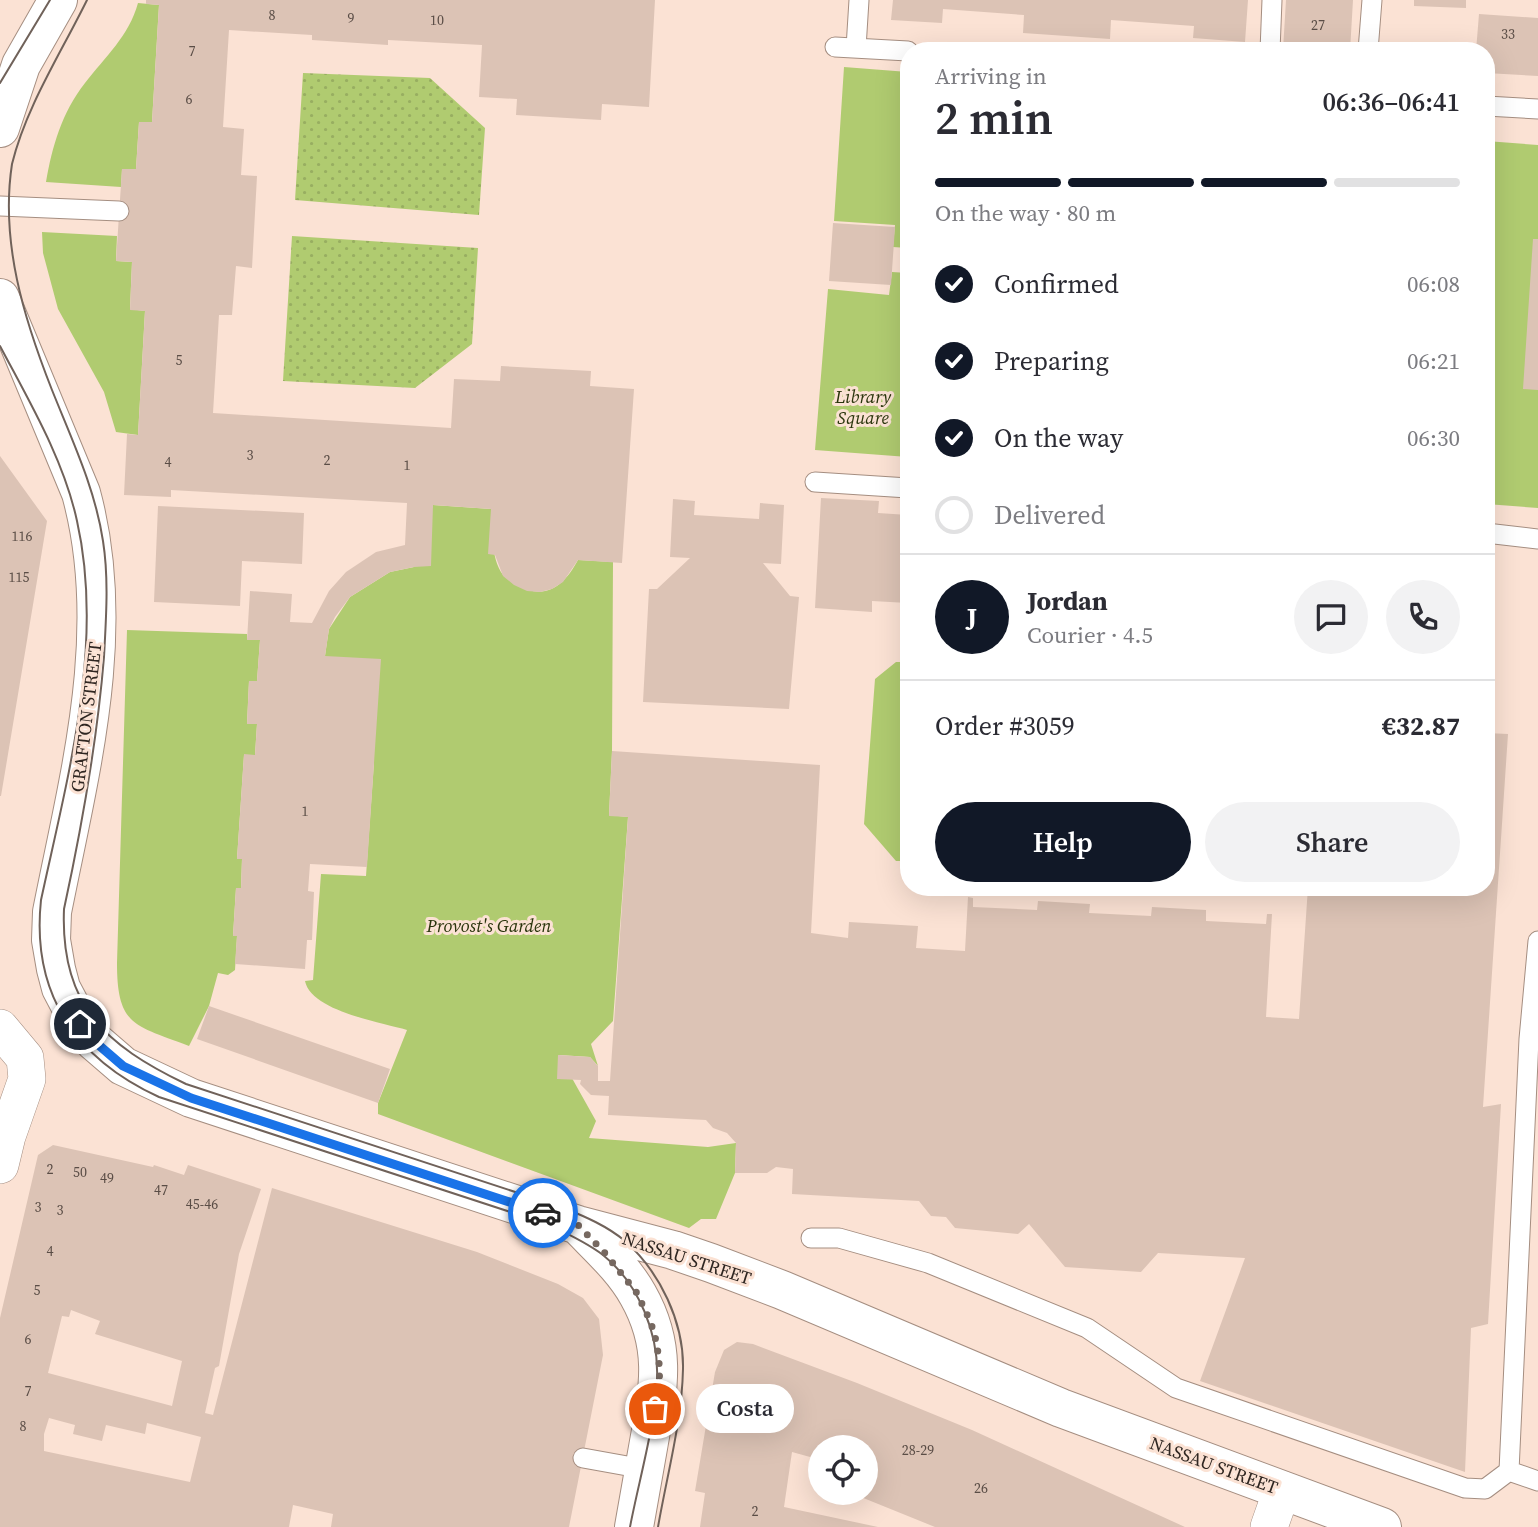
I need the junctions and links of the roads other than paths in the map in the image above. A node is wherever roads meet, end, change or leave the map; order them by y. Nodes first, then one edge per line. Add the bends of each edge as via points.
1 (58, 0) edge
2 (859, 0) edge
3 (1272, 0) edge
4 (1372, 0) edge
5 (1270, 42) edge
6 (1369, 42) edge
7 (835, 47) dead end
8 (856, 48) junction
9 (900, 51) edge
10 (10, 75) edge
11 (1495, 107) edge
12 (1538, 109) edge
13 (0, 128) edge
14 (0, 206) edge
15 (119, 211) dead end
16 (0, 298) edge
17 (814, 482) dead end
18 (900, 487) edge
19 (1495, 534) edge
20 (1538, 539) edge
21 (51, 940) joint
22 (1538, 941) edge
23 (9, 1037) edge
24 (0, 1165) edge
25 (578, 1225) junction
26 (811, 1238) dead end
27 (583, 1458) dead end
28 (644, 1469) junction
29 (1509, 1471) junction
30 (1538, 1481) edge
31 (1282, 1490) junction
32 (634, 1527) edge
33 (1269, 1527) edge
34 (1382, 1527) edge

1 - 10 main road
2 - 8 lane
3 - 5 lane
4 - 6 lane
7 - 8 lane
8 - 9 lane
10 - 13 main road
11 - 12 lane
14 - 15 lane
16 - 21 main road, GRAFTON STREET via 81,492 95,563 92,696 52,912
17 - 18 lane
19 - 20 lane
21 - 25 main road, NASSAU STREET via 61,988 80,1024 123,1066 191,1098
22 - 29 lane via 1529,1039
23 - 24 street via 25,1058 27,1079
25 - 28 main road via 637,1293 657,1344 659,1384
25 - 31 main road, NASSAU STREET via 673,1250 782,1290 1061,1409
26 - 29 lane via 839,1238 928,1263 1087,1328 1176,1388 1465,1488 1485,1489
27 - 28 lane
28 - 32 main road
29 - 30 lane
31 - 33 street
31 - 34 main road, NASSAU STREET

